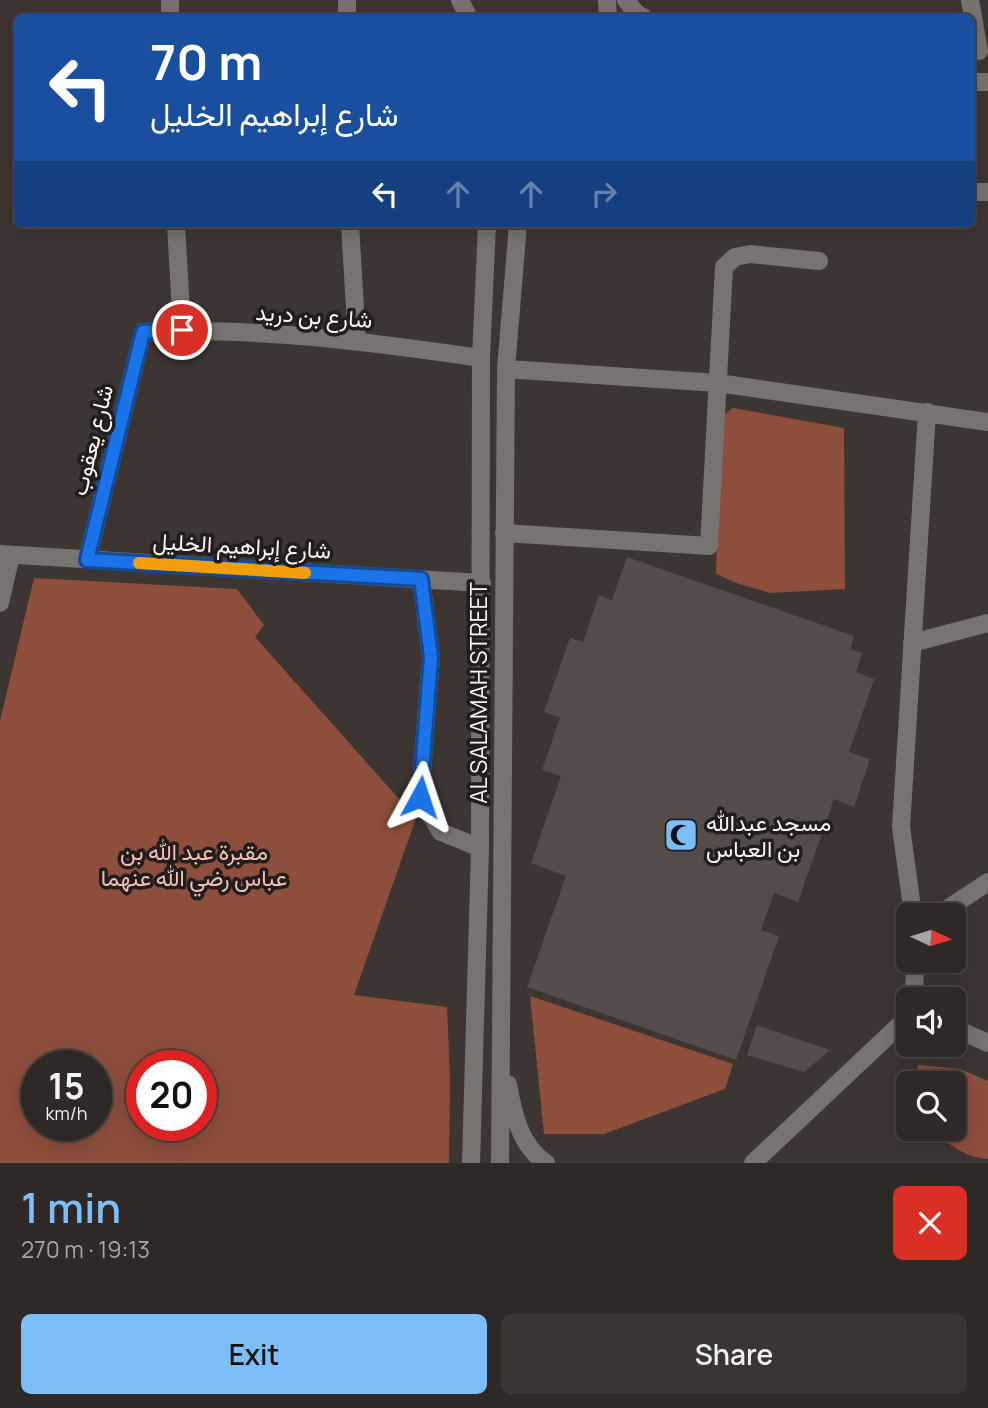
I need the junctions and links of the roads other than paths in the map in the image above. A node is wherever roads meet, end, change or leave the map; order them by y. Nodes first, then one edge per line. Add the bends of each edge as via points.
1 (626, 0) edge
2 (638, 14) edge
3 (975, 28) edge
4 (979, 51) edge
5 (176, 228) edge
6 (350, 228) edge
7 (486, 228) edge
8 (518, 228) edge
9 (818, 261) dead end
10 (182, 330) junction
11 (143, 332) joint
12 (357, 341) junction
13 (481, 358) junction
14 (506, 369) junction
15 (718, 383) junction
16 (927, 412) junction
17 (988, 422) edge
18 (504, 533) junction
19 (6, 554) edge
20 (87, 560) junction
21 (421, 579) junction
22 (482, 583) junction
23 (0, 603) edge
24 (988, 623) edge
25 (912, 643) junction
26 (480, 848) junction
27 (988, 882) edge
28 (911, 903) edge
29 (956, 903) edge
30 (896, 1028) edge
31 (966, 1032) edge
32 (987, 1040) edge
33 (500, 1044) junction
34 (471, 1163) edge
35 (500, 1163) edge
36 (546, 1163) edge
37 (753, 1163) edge

1 - 2 street
3 - 4 street
5 - 10 street
6 - 12 street
7 - 13 street, AL SALAMAH STREET
8 - 14 street, AL SALAMAH STREET
9 - 15 street via 750,254 735,257 724,267
10 - 11 street, شارع بن دريد
10 - 12 street, شارع بن دريد
11 - 20 street, شارع يعقوب
12 - 13 street, شارع بن دريد
13 - 22 street, AL SALAMAH STREET
14 - 15 street
14 - 18 street, AL SALAMAH STREET
15 - 16 street
15 - 18 street via 709,546
16 - 17 street
16 - 25 street
18 - 33 street, AL SALAMAH STREET
19 - 20 street, شارع إبراهيم الخليل
19 - 23 street
20 - 21 street, شارع إبراهيم الخليل
21 - 22 street, شارع إبراهيم الخليل
21 - 26 street via 431,657 420,797 441,832
22 - 26 street, AL SALAMAH STREET
24 - 25 street
25 - 28 street via 901,827
26 - 34 street, AL SALAMAH STREET
27 - 29 street
30 - 37 street
31 - 32 street
33 - 35 street, AL SALAMAH STREET
33 - 36 street via 515,1119 534,1156

